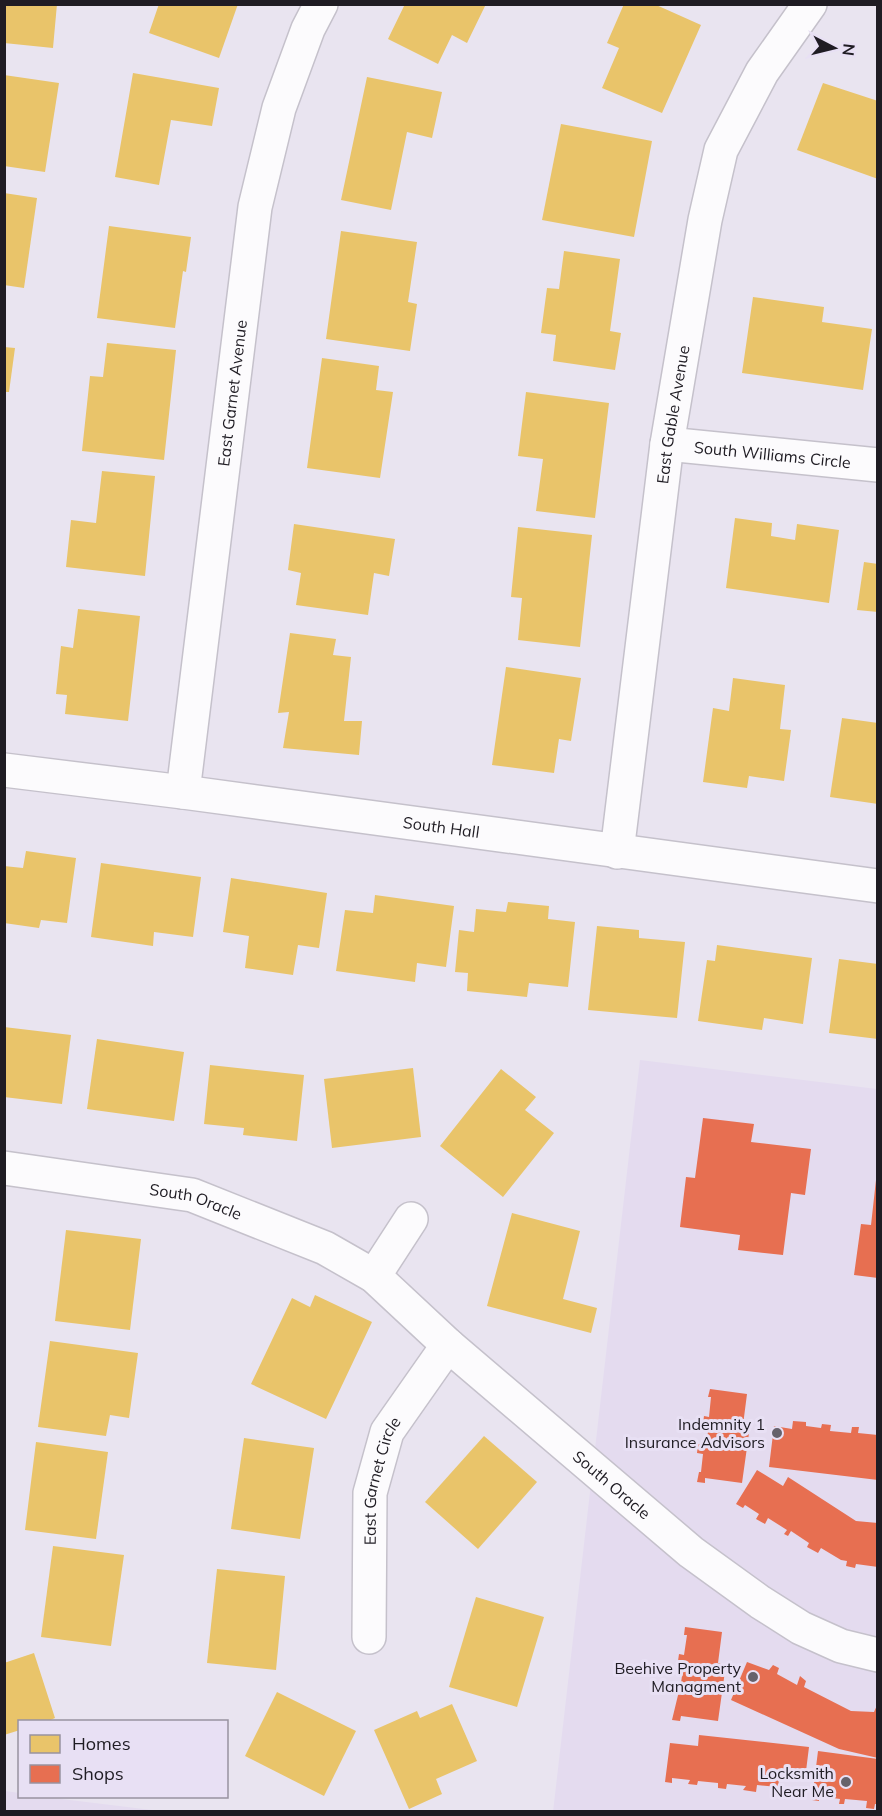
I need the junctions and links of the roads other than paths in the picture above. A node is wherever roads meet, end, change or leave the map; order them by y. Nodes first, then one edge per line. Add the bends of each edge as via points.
1 (321, 4) edge
2 (810, 4) edge
3 (667, 444) junction
4 (878, 465) edge
5 (4, 770) edge
6 (183, 792) junction
7 (617, 852) junction
8 (878, 886) edge
9 (4, 1168) edge
10 (411, 1219) dead end
11 (374, 1276) junction
12 (448, 1345) junction
13 (369, 1637) dead end
14 (878, 1655) edge

1 - 6 street, East Garnet Avenue via 279,108 255,207
2 - 3 street, East Gable Avenue via 762,72 721,150 705,220
3 - 4 street, South Williams Circle
3 - 7 street, East Gable Avenue
5 - 6 street, South Hall
6 - 7 street, South Hall
7 - 8 street, South Hall
9 - 11 street, South Oracle via 192,1195 325,1248
10 - 11 street
11 - 12 street, South Oracle
12 - 13 street, East Garnet Circle via 387,1432 370,1493
12 - 14 street, South Oracle via 691,1552 760,1602 801,1628 841,1646

